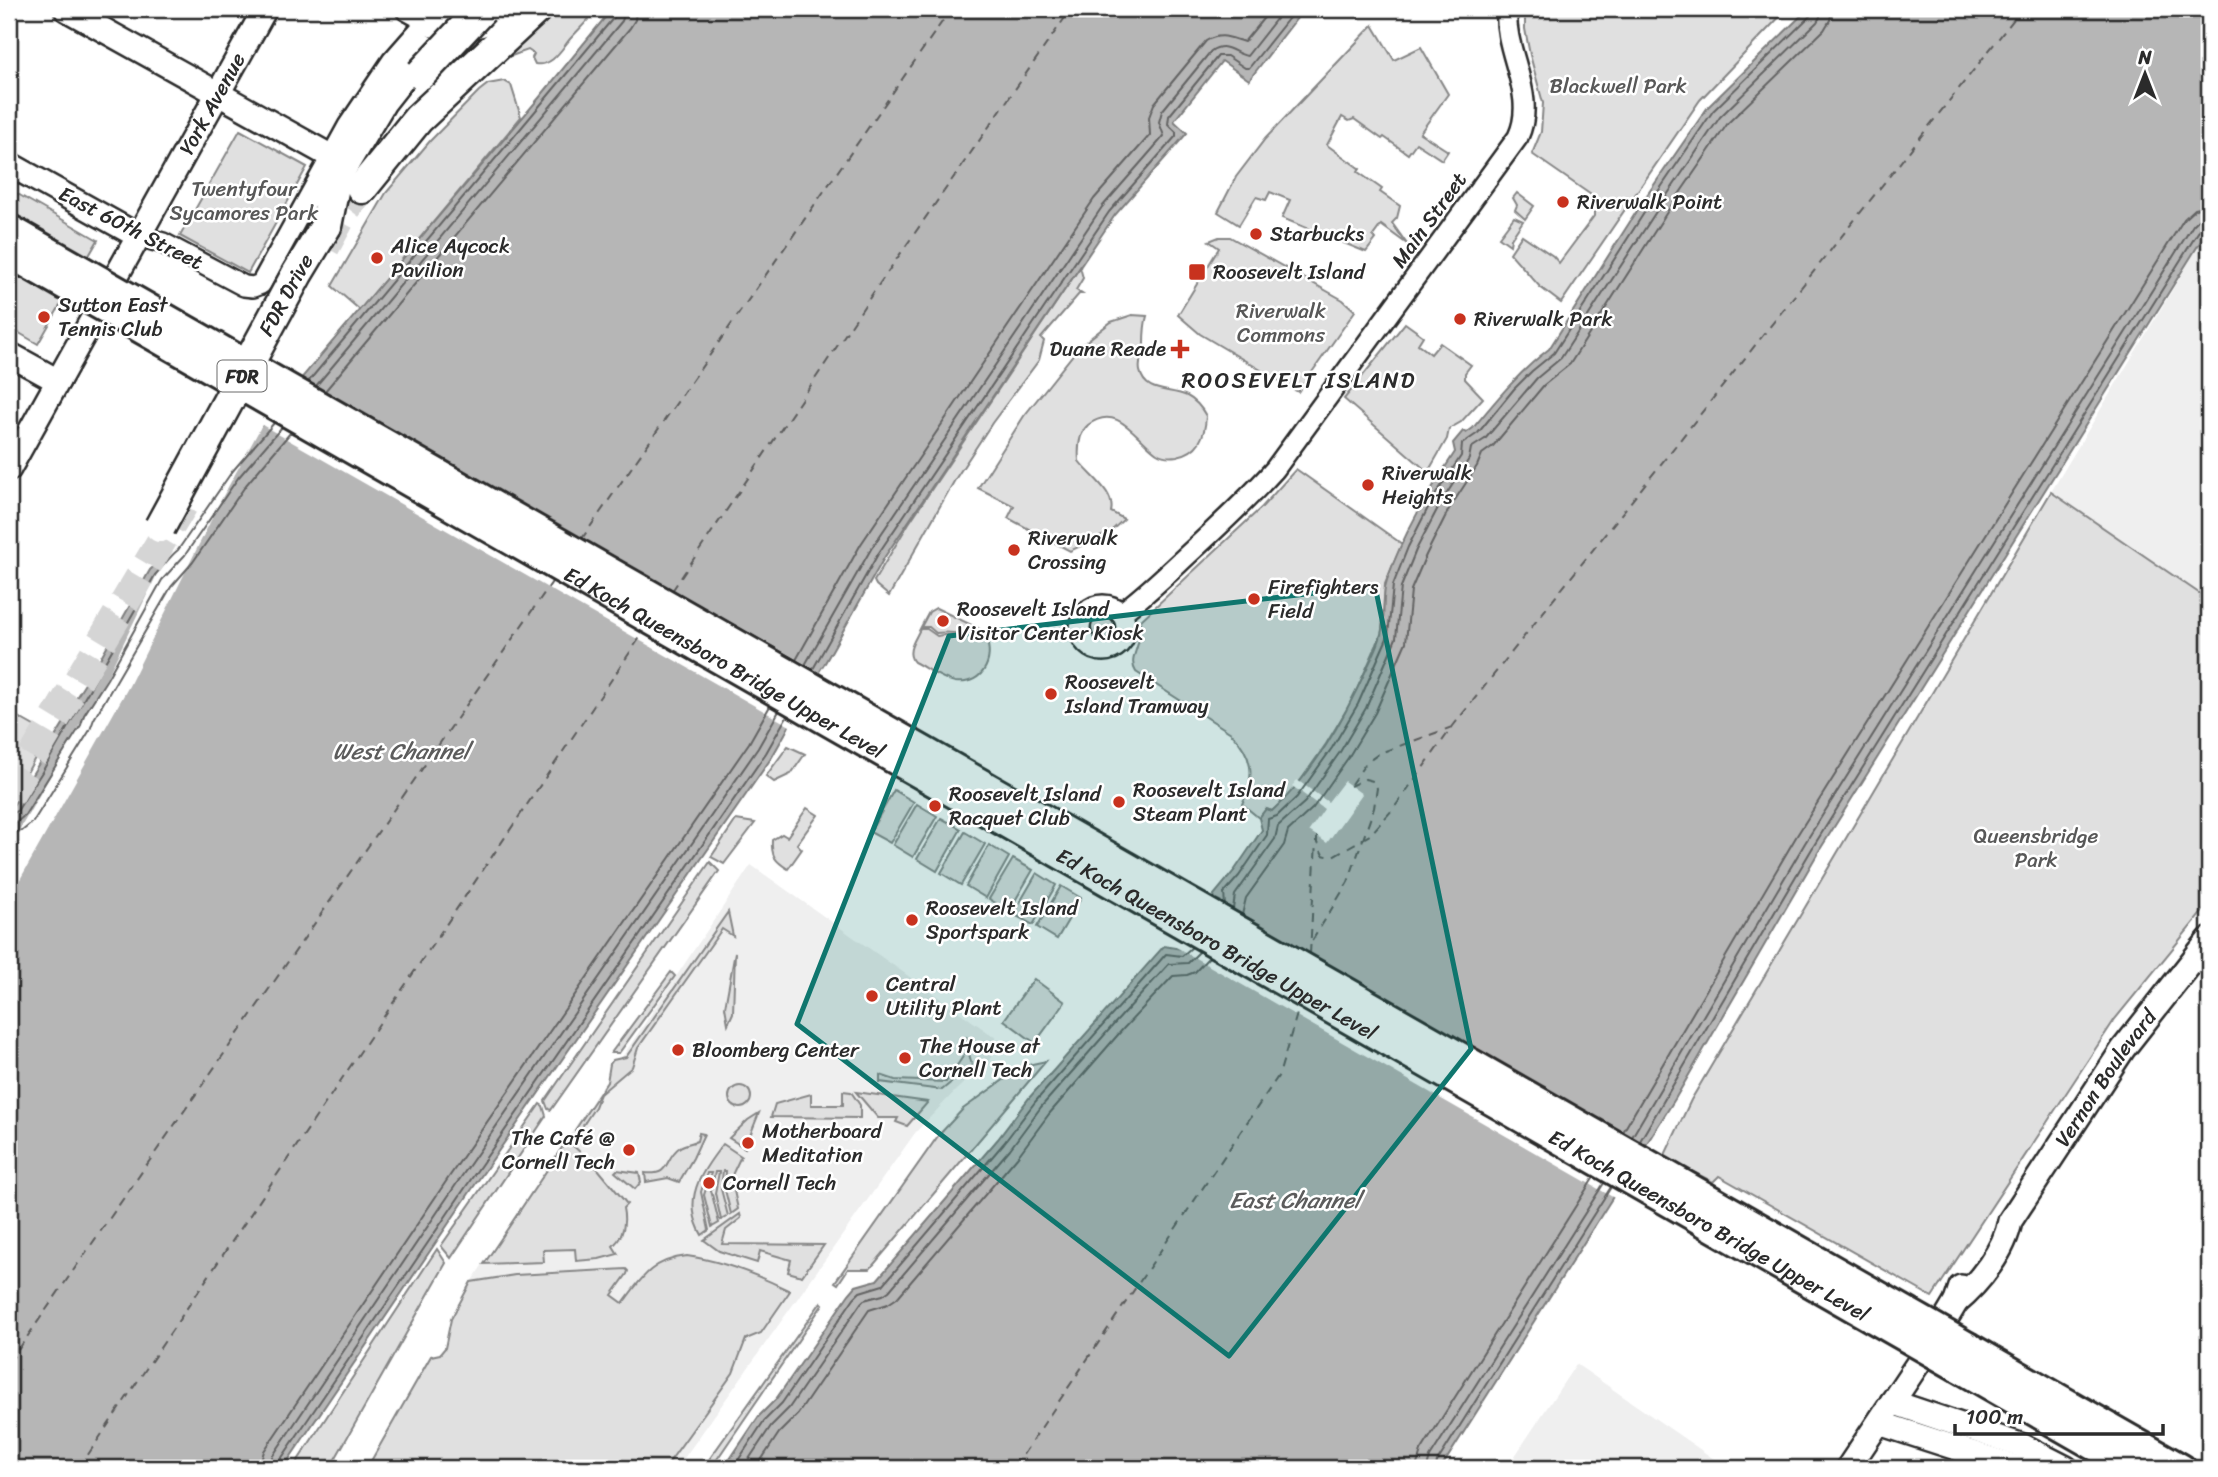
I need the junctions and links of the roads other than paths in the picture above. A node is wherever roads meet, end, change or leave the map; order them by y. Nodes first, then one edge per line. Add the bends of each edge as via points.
1 (66, 9) edge
2 (265, 9) edge
3 (507, 9) edge
4 (536, 9) edge
5 (1487, 9) edge
6 (445, 11) edge
7 (1507, 13) edge
8 (218, 93) junction
9 (332, 157) junction
10 (9, 164) edge
11 (362, 188) tunnel mouth
12 (321, 189) dead end
13 (9, 228) edge
14 (9, 235) edge
15 (138, 236) junction
16 (9, 254) edge
17 (9, 262) edge
18 (255, 287) joint
19 (9, 354) edge
20 (58, 381) junction
21 (9, 469) edge
22 (160, 527) tunnel mouth
23 (1121, 613) dead end
24 (2209, 940) edge
25 (1967, 1351) junction
26 (1892, 1402) junction
27 (1879, 1423) junction
28 (1848, 1468) edge
29 (2018, 1468) edge
30 (2066, 1468) edge
31 (2120, 1468) edge
32 (2132, 1468) edge
33 (2165, 1468) edge
34 (2182, 1468) edge

1 - 8 main road
2 - 8 main road, York Avenue
3 - 6 highway via 475,22 444,24
4 - 11 highway via 418,119
5 - 7 street
6 - 9 street, FDR Drive via 398,54 348,125
6 - 22 highway, FDR Drive / FDR, bridge via 421,62 336,176 326,226
7 - 23 street, Main Street via 1510,47 1524,95 1524,123 1518,137 1275,469
8 - 9 main road
8 - 15 main road, York Avenue
9 - 12 highway
9 - 18 street, FDR Drive via 265,279
10 - 15 main road, East 60th Street
13 - 25 highway, bridge
14 - 25 highway, Ed Koch Queensboro Bridge Upper Level
15 - 18 street, East 60th Street via 163,243 244,286
15 - 20 main road, York Avenue
16 - 32 highway, Ed Koch Queensboro Bridge Upper Level, bridge
17 - 31 highway
19 - 20 main road
20 - 21 main road, York Avenue
24 - 26 main road, Vernon Boulevard via 2123,1049 2010,1221 2007,1237 1973,1288 1956,1302
25 - 33 highway
25 - 34 highway
26 - 27 main road, Vernon Boulevard
26 - 30 main road via 2023,1446
27 - 28 main road, Vernon Boulevard
27 - 29 main road

